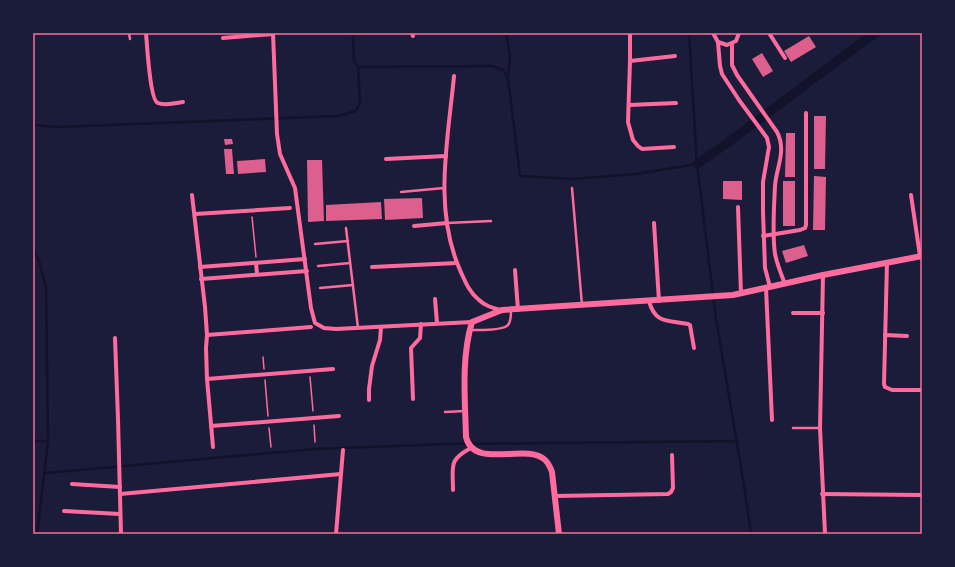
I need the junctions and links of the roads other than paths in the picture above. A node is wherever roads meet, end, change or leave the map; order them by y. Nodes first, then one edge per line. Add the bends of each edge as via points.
1 (130, 33) edge
2 (146, 33) edge
3 (630, 33) edge
4 (713, 33) edge
5 (739, 33) edge
6 (745, 33) edge
7 (769, 33) edge
8 (273, 34) edge
9 (243, 35) edge
10 (223, 38) dead end
11 (130, 39) dead end
12 (718, 42) junction
13 (732, 44) junction
14 (675, 56) dead end
15 (785, 58) dead end
16 (630, 61) junction
17 (454, 76) dead end
18 (183, 102) dead end
19 (676, 102) dead end
20 (629, 105) junction
21 (806, 113) dead end
22 (674, 147) dead end
23 (446, 156) junction
24 (386, 159) dead end
25 (444, 188) junction
26 (572, 188) dead end
27 (401, 192) dead end
28 (192, 195) dead end
29 (911, 195) dead end
30 (738, 207) dead end
31 (290, 208) dead end
32 (194, 214) junction
33 (491, 221) dead end
34 (448, 223) junction
35 (654, 223) dead end
36 (414, 226) dead end
37 (346, 228) dead end
38 (774, 235) junction
39 (763, 236) junction
40 (348, 242) junction
41 (316, 244) dead end
42 (921, 256) edge
43 (305, 259) junction
44 (887, 262) junction
45 (256, 263) junction
46 (350, 263) junction
47 (457, 263) junction
48 (318, 266) dead end
49 (200, 267) junction
50 (372, 267) dead end
51 (515, 270) dead end
52 (307, 271) junction
53 (257, 274) junction
54 (823, 275) junction
55 (201, 279) junction
56 (785, 284) junction
57 (353, 285) junction
58 (768, 287) junction
59 (320, 288) dead end
60 (741, 294) junction
61 (434, 298) dead end
62 (649, 301) junction
63 (659, 301) junction
64 (582, 306) junction
65 (502, 310) junction
66 (510, 310) junction
67 (518, 310) junction
68 (793, 313) dead end
69 (823, 313) junction
70 (472, 322) junction
71 (437, 323) junction
72 (421, 324) junction
73 (311, 327) dead end
74 (380, 327) junction
75 (358, 328) junction
76 (470, 330) junction
77 (207, 335) junction
78 (885, 335) junction
79 (907, 336) dead end
80 (114, 338) dead end
81 (694, 348) dead end
82 (333, 369) dead end
83 (207, 379) junction
84 (922, 390) edge
85 (413, 399) dead end
86 (369, 400) dead end
87 (465, 411) junction
88 (445, 412) dead end
89 (339, 416) dead end
90 (772, 420) dead end
91 (211, 426) junction
92 (792, 428) dead end
93 (820, 428) junction
94 (213, 447) dead end
95 (471, 448) junction
96 (343, 450) dead end
97 (672, 455) dead end
98 (340, 474) junction
99 (72, 484) dead end
100 (120, 487) junction
101 (453, 490) dead end
102 (120, 494) junction
103 (822, 494) junction
104 (922, 495) edge
105 (554, 496) junction
106 (64, 511) dead end
107 (120, 514) junction
108 (120, 534) edge
109 (336, 534) edge
110 (559, 534) edge
111 (824, 534) edge

1 - 11 lane
2 - 18 street via 155,101 159,104
3 - 16 street
4 - 12 street
5 - 6 street
5 - 13 street via 738,39
7 - 15 street
8 - 9 street
8 - 43 street via 277,134 280,154 295,188
9 - 10 street
12 - 13 street via 723,45
12 - 39 street via 722,74 766,138 769,147 763,182
13 - 38 street via 732,65 781,142 775,187
14 - 16 street
16 - 20 street
17 - 23 street
19 - 20 street
20 - 22 street via 628,122 633,140 638,146 642,149
21 - 38 street via 806,224 800,230
23 - 24 street
23 - 25 street
25 - 27 lane
25 - 34 street
26 - 64 lane
28 - 32 street
29 - 42 street
30 - 60 street
31 - 32 street
32 - 49 street
33 - 34 lane
34 - 36 street
34 - 47 street
35 - 63 street
37 - 40 lane
38 - 39 street
38 - 56 street via 775,255
39 - 58 street
40 - 41 lane
40 - 46 lane
42 - 44 street
43 - 45 street
43 - 52 street
44 - 54 street
44 - 78 street
45 - 49 street
45 - 53 street
46 - 48 lane
46 - 57 lane
47 - 50 street
47 - 65 street via 471,292 487,306
49 - 55 street
51 - 67 street
52 - 53 street
52 - 75 street via 315,323 330,329
53 - 55 street
54 - 56 street
54 - 69 street
55 - 77 street
56 - 58 street
57 - 59 lane
57 - 75 lane
58 - 60 street
58 - 90 street
60 - 63 street
61 - 71 street
62 - 63 street
62 - 64 street
62 - 81 street via 654,316 690,325
64 - 67 street
65 - 66 street
65 - 70 street
66 - 67 street
66 - 76 lane via 510,320 503,328
68 - 69 street
69 - 93 street
70 - 71 street
70 - 76 street
71 - 72 street
72 - 74 street
72 - 85 street via 420,338 411,348
73 - 77 street
74 - 75 street
74 - 86 street
76 - 87 street
77 - 83 street
78 - 79 street
78 - 84 street via 885,387 892,390
80 - 100 street
82 - 83 street
83 - 91 street
87 - 88 lane
87 - 95 street via 466,437
89 - 91 street
91 - 94 street
92 - 93 lane
93 - 103 street
95 - 101 street via 458,455 453,464
95 - 105 street via 484,454 528,454 544,458 549,464
96 - 98 street
97 - 105 street via 673,488 668,494
98 - 102 street
98 - 109 street
99 - 100 street
100 - 102 street
102 - 107 street
103 - 104 street
103 - 111 street
105 - 110 street
106 - 107 street
107 - 108 street

